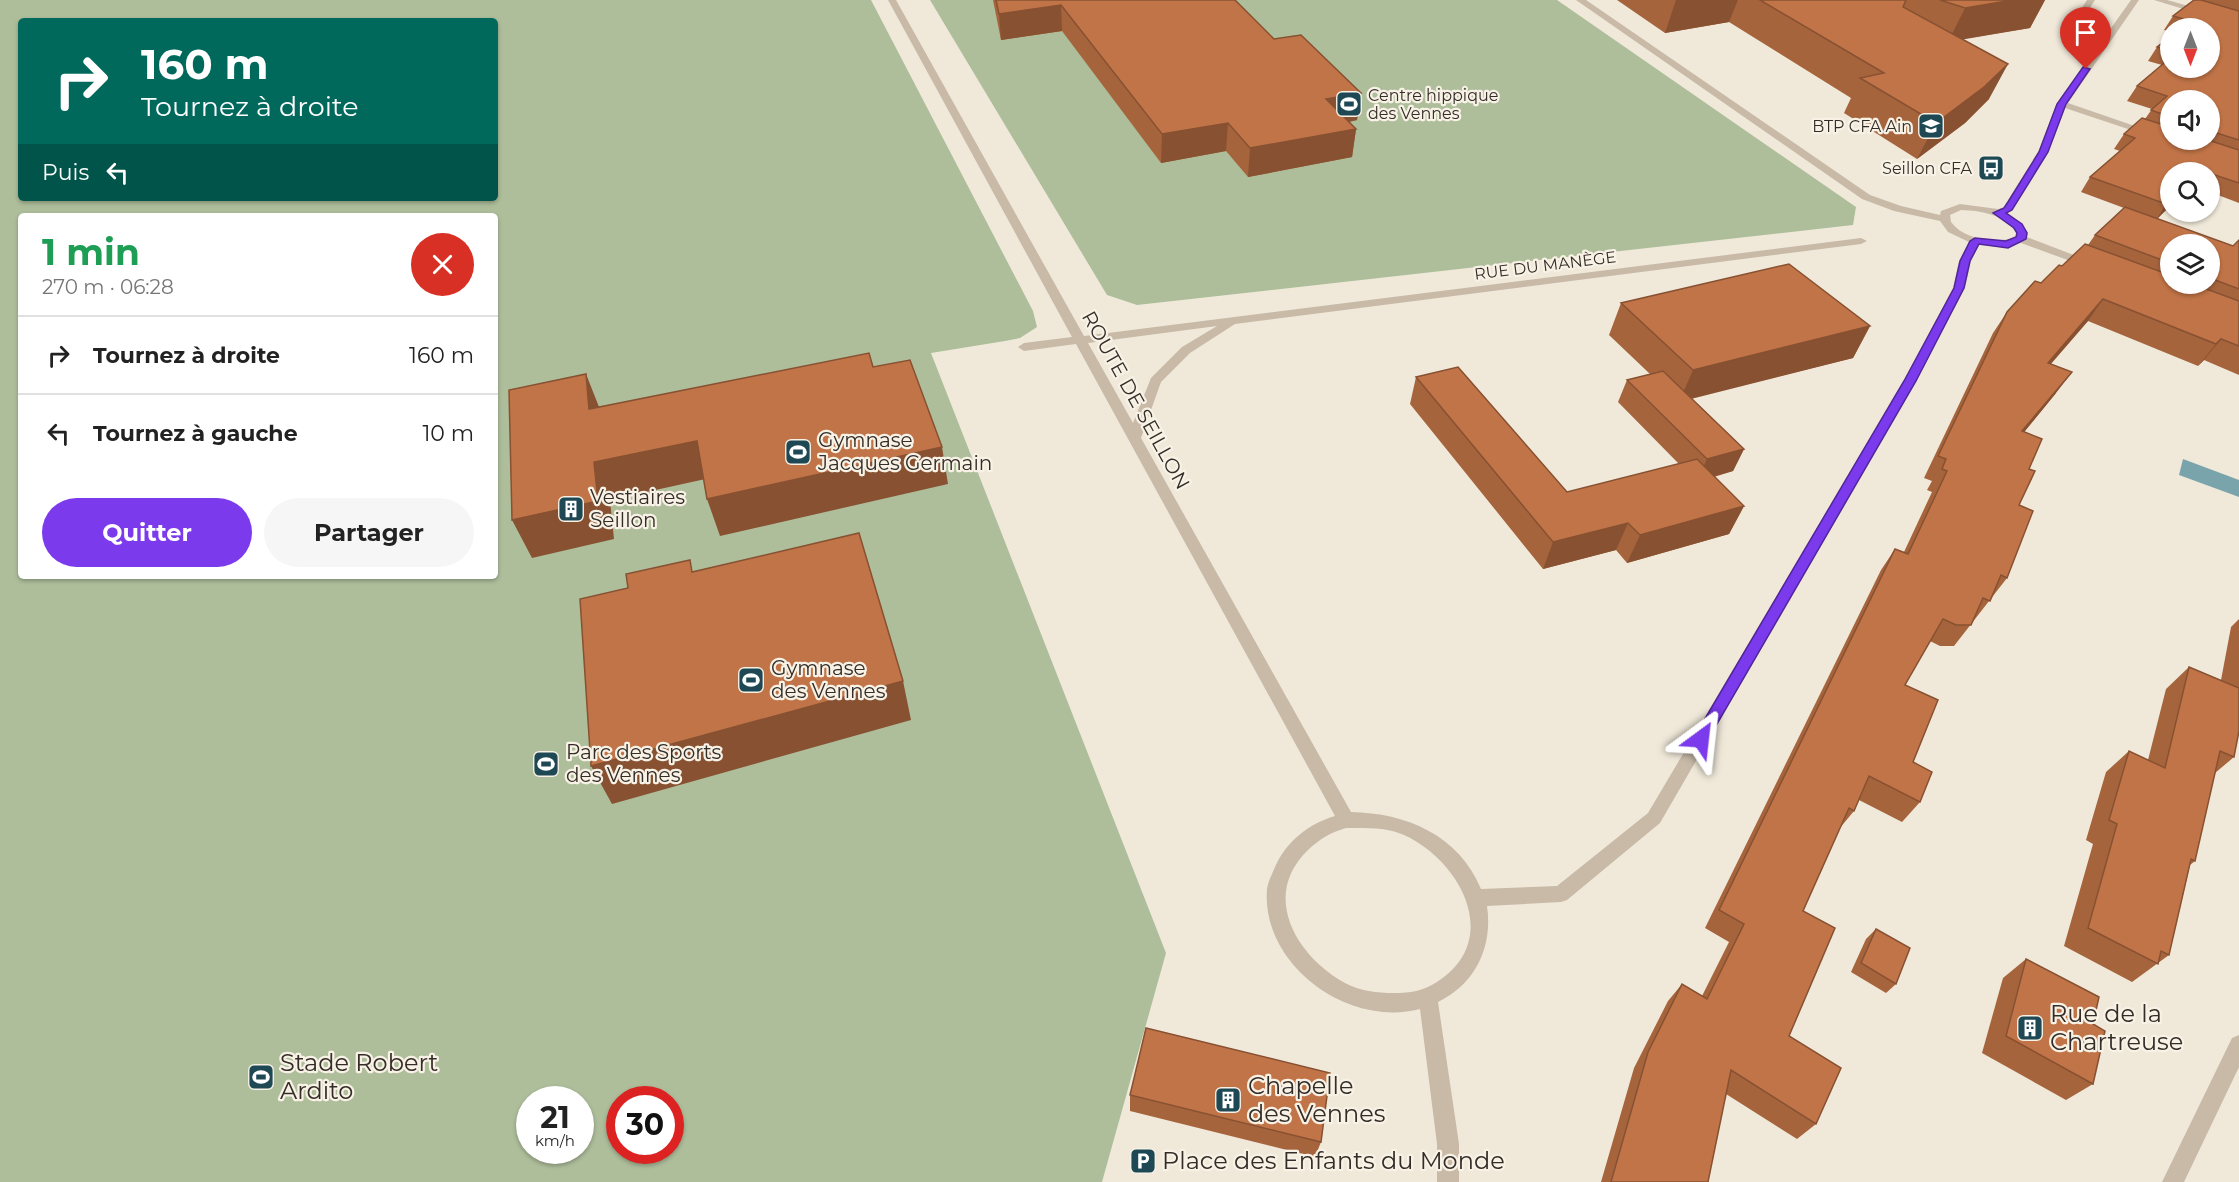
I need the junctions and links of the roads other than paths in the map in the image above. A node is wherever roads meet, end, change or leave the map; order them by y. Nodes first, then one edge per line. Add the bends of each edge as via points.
1 (892, 0) edge
2 (1580, 0) edge
3 (2091, 0) edge
4 (2135, 0) edge
5 (2158, 0) edge
6 (2239, 23) edge
7 (2073, 27) dead end
8 (2062, 104) junction
9 (2160, 137) edge
10 (1998, 213) junction
11 (1944, 219) junction
12 (2021, 239) junction
13 (1861, 241) dead end
14 (1975, 241) junction
15 (2098, 267) edge
16 (1234, 321) junction
17 (1080, 340) junction
18 (1024, 347) dead end
19 (1135, 437) junction
20 (1346, 820) junction
21 (1476, 898) junction
22 (1428, 998) junction
23 (2239, 1045) edge
24 (1448, 1182) edge
25 (2173, 1182) edge

1 - 17 street, ROUTE DE SEILLON
2 - 11 street via 1866,197
3 - 7 street
4 - 8 street
5 - 6 street
8 - 9 street
8 - 10 street via 2043,152 2007,210
10 - 11 street via 1960,207 1945,213
10 - 12 street via 2019,226
11 - 14 street via 1953,231
12 - 14 street via 2008,244
12 - 15 street
13 - 16 street, RUE DU MANÈGE
14 - 21 street via 1965,261 1959,288 1910,381 1654,818 1561,894
16 - 17 street, RUE DU MANÈGE
16 - 19 street, RUE DU MANÈGE via 1186,350 1155,381
17 - 18 street, RUE DU MANÈGE
17 - 19 street, ROUTE DE SEILLON
19 - 20 street, ROUTE DE SEILLON
20 - 21 street via 1377,820 1410,828 1438,845 1461,869
20 - 22 street via 1317,830 1295,848 1280,873 1275,901 1282,932 1299,960 1326,984 1359,1000 1394,1005
21 - 22 street via 1480,928 1473,958 1455,982
22 - 24 street via 1448,1144
23 - 25 street

